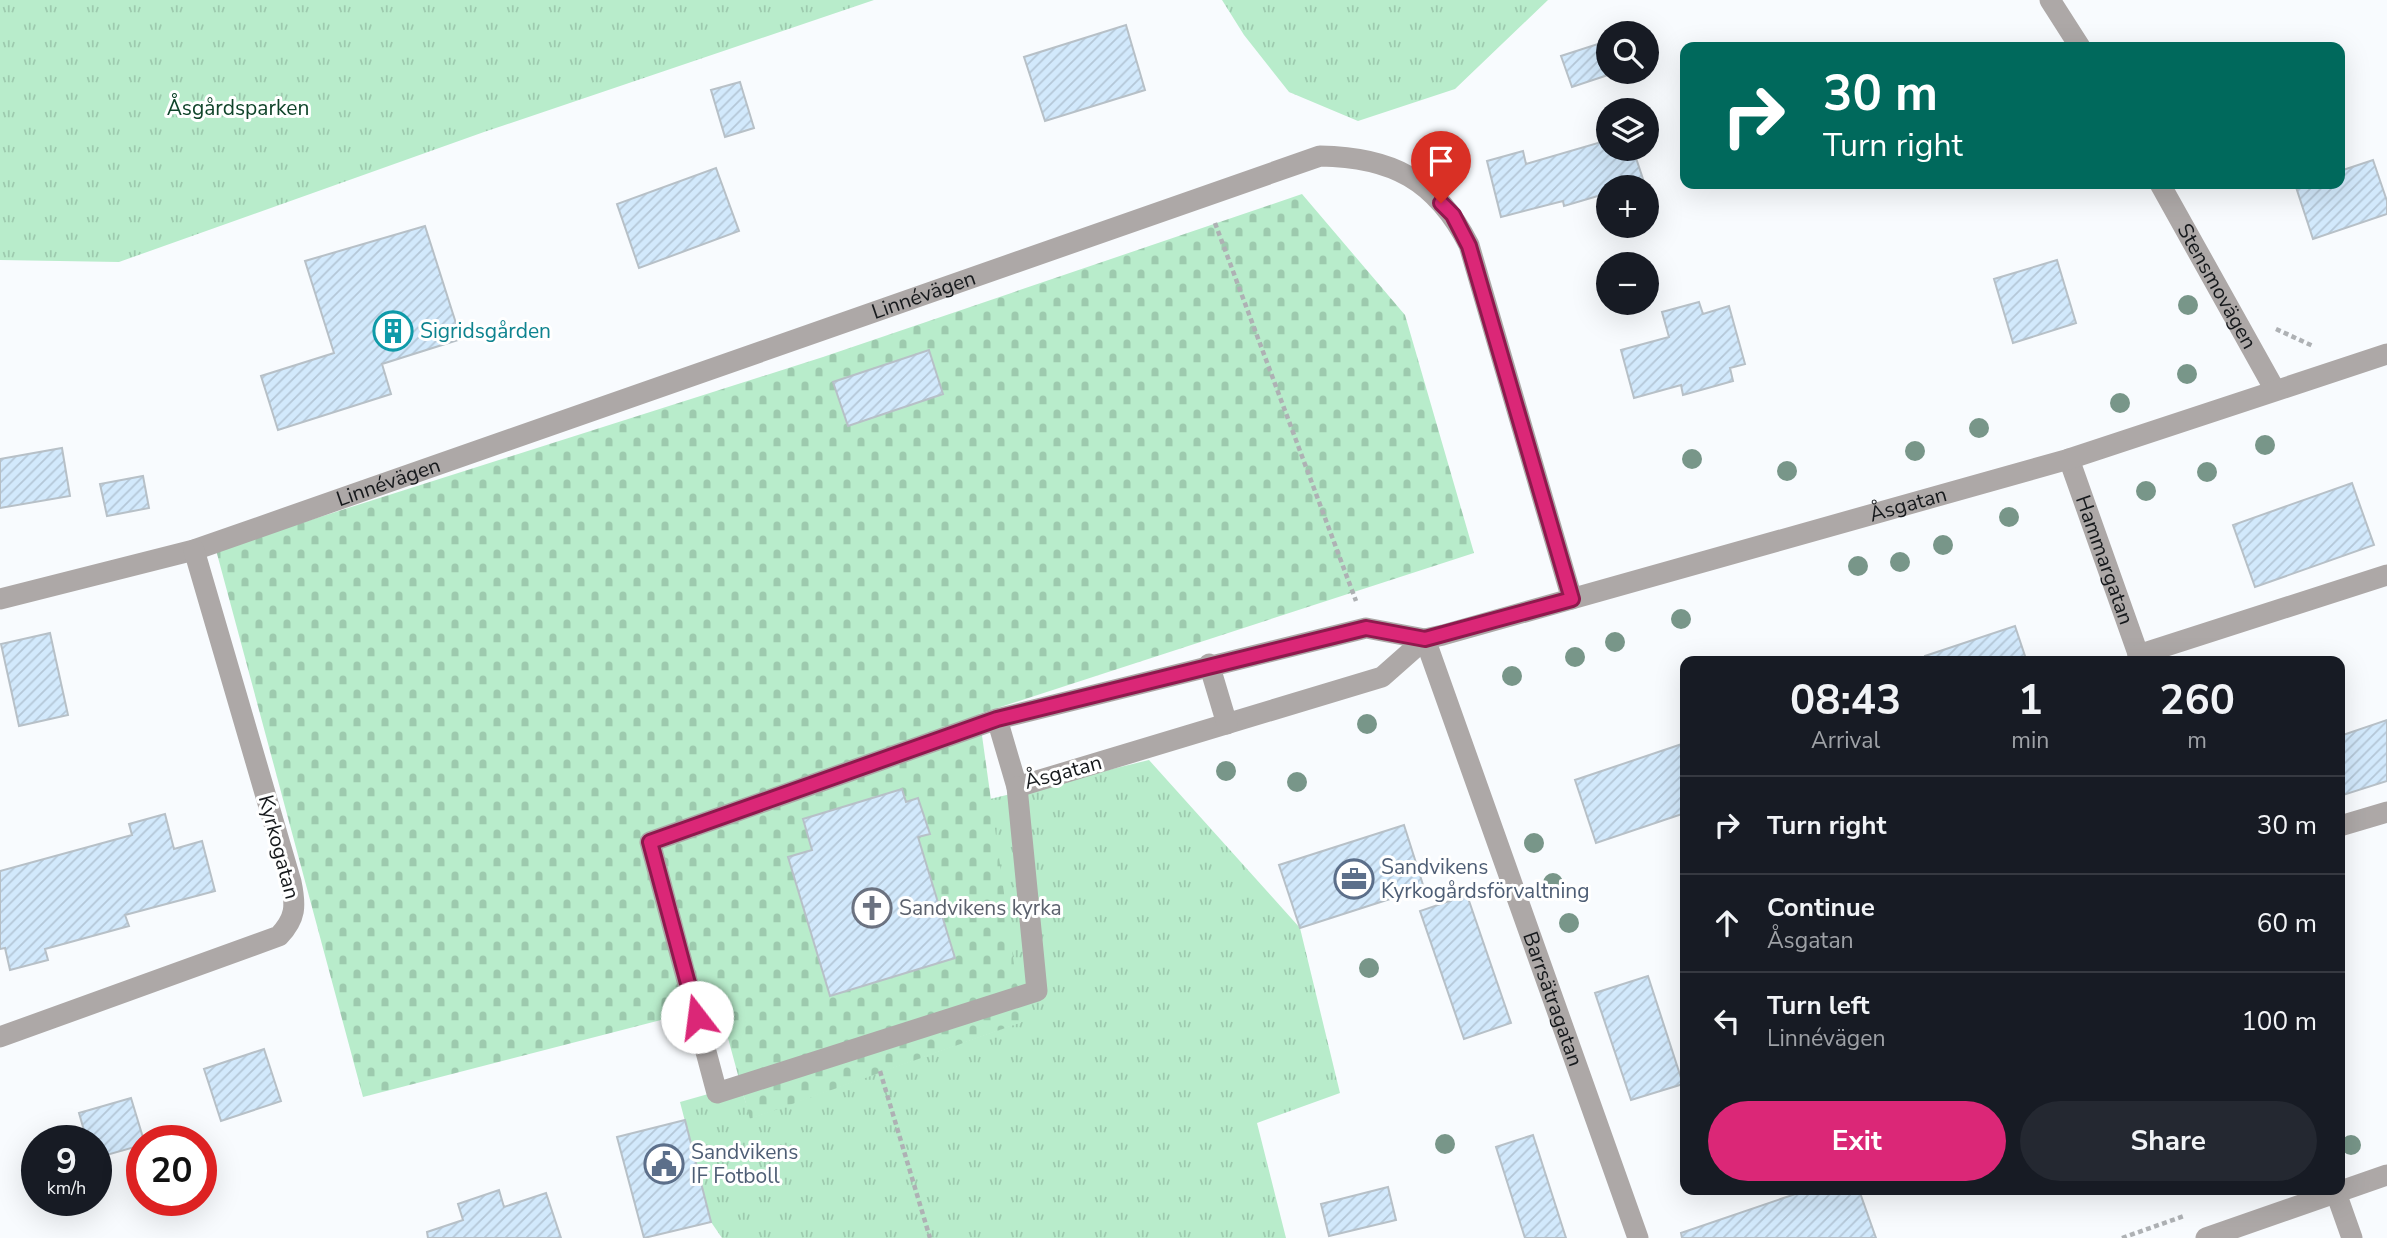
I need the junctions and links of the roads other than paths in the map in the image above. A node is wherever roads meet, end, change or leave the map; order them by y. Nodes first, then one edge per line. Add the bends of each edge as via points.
1 (2050, 0) edge
2 (2077, 42) edge
3 (2163, 189) edge
4 (2387, 354) edge
5 (2275, 390) junction
6 (2069, 459) junction
7 (194, 550) junction
8 (2387, 575) edge
9 (0, 599) edge
10 (1572, 599) junction
11 (1425, 639) junction
12 (2138, 656) edge
13 (2145, 656) edge
14 (1209, 664) junction
15 (997, 719) junction
16 (1227, 724) junction
17 (1017, 787) junction
18 (2387, 812) edge
19 (2345, 825) edge
20 (0, 1037) edge
21 (2387, 1175) edge
22 (2345, 1188) edge
23 (2325, 1195) edge
24 (2337, 1195) edge
25 (1638, 1238) edge
26 (2206, 1238) edge
27 (2352, 1238) edge

1 - 2 street
3 - 5 street, Stensmovägen
4 - 5 street, Åsgatan
5 - 6 street, Åsgatan
6 - 10 street, Åsgatan
6 - 12 street, Hammargatan
7 - 9 street, Linnévägen
7 - 10 street, Linnévägen via 1320,156 1353,157 1407,174 1453,215 1473,258
7 - 20 street, Kyrkogatan via 292,882 296,906 291,924 279,936
8 - 13 street
10 - 11 street, Åsgatan
11 - 14 street, Åsgatan via 1366,628
11 - 16 street, Åsgatan via 1382,677
11 - 25 street, Barrsätragatan
14 - 15 street, Åsgatan
14 - 16 street
15 - 17 street, Åsgatan
15 - 17 street via 650,842 717,1093 1037,991
16 - 17 street, Åsgatan
18 - 19 street
21 - 22 street
23 - 26 street
24 - 27 street

